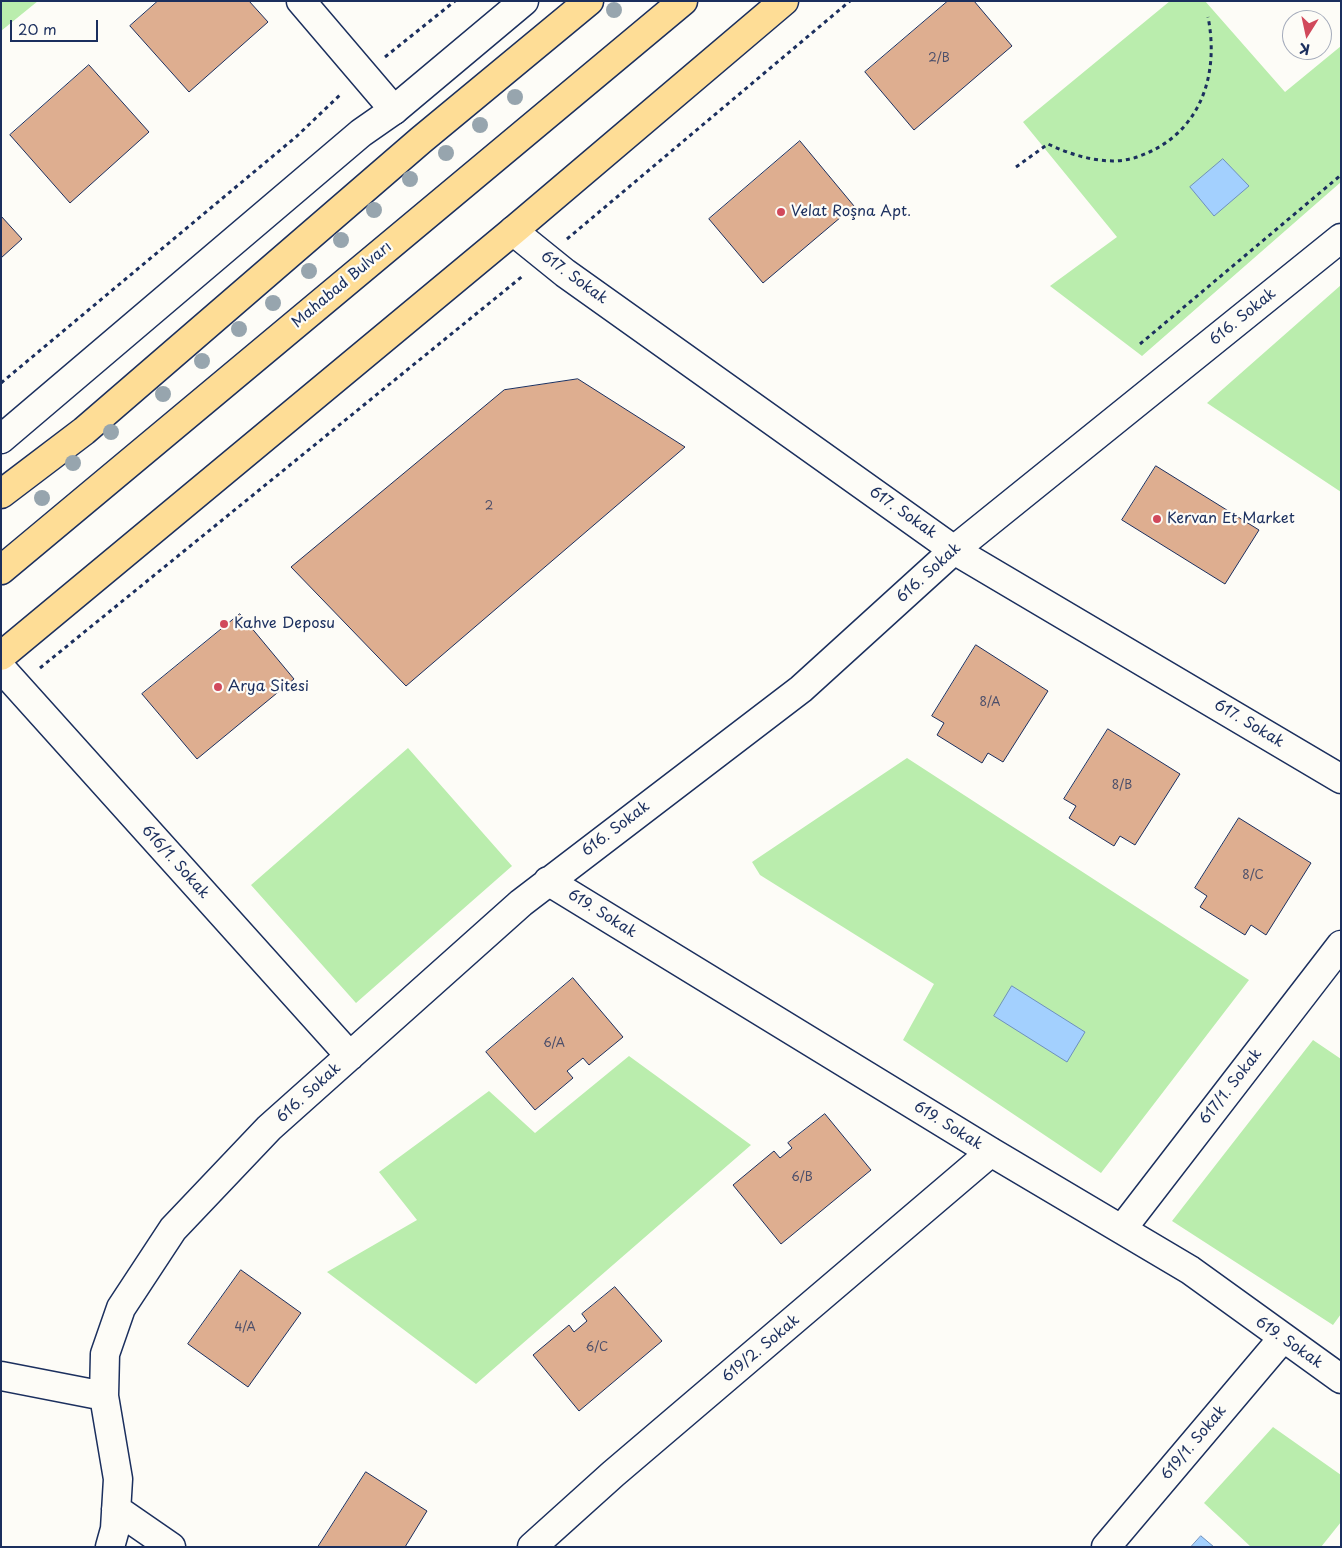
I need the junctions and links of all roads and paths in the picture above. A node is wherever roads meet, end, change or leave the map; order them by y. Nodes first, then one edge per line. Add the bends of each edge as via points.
1 (301, 1) edge
2 (455, 1) edge
3 (524, 1) edge
4 (589, 1) edge
5 (683, 1) edge
6 (784, 1) edge
7 (850, 1) edge
8 (1208, 17) dead end
9 (362, 75) junction
10 (394, 110) junction
11 (1016, 166) dead end
12 (1341, 175) edge
13 (513, 231) junction
14 (1341, 238) edge
15 (545, 258) junction
16 (1140, 344) dead end
17 (1, 383) edge
18 (1, 439) edge
19 (1, 494) edge
20 (954, 550) junction
21 (1, 570) edge
22 (1, 656) edge
23 (9, 677) edge
24 (1341, 779) edge
25 (548, 881) junction
26 (1341, 945) edge
27 (350, 1056) junction
28 (992, 1152) junction
29 (1122, 1229) junction
30 (1282, 1339) junction
31 (1, 1376) edge
32 (1341, 1379) edge
33 (104, 1396) junction
34 (116, 1509) junction
35 (110, 1547) edge
36 (171, 1547) edge
37 (532, 1547) edge
38 (1106, 1547) edge

1 - 9 street
2 - 9 path
3 - 10 street
4 - 19 main road via 421,140 84,431
5 - 21 main road, Mahabad Bulvarı
6 - 13 main road
7 - 15 path
8 - 11 path via 1212,36 1209,83 1194,116 1168,141 1137,158 1108,160 1069,154 1048,144
9 - 10 street
9 - 17 path via 297,136
10 - 18 street via 354,140
12 - 16 path
13 - 15 street, 617. Sokak
13 - 22 main road
14 - 20 street, 616. Sokak
15 - 20 street, 617. Sokak
15 - 23 path
20 - 24 street, 617. Sokak
20 - 25 street, 616. Sokak via 801,689
23 - 27 street, 616/1. Sokak
25 - 27 street, 616. Sokak
25 - 28 street, 619. Sokak
26 - 29 street, 617/1. Sokak
27 - 33 street, 616. Sokak via 269,1128 173,1229 121,1308 105,1354
28 - 29 street, 619. Sokak
28 - 37 street, 619/2. Sokak via 613,1474
29 - 30 street, 619. Sokak via 1190,1270
30 - 32 street, 619. Sokak
30 - 38 street, 619/1. Sokak
31 - 33 street
33 - 34 street, 616. Sokak via 118,1479
34 - 35 street, 616. Sokak
34 - 36 street

